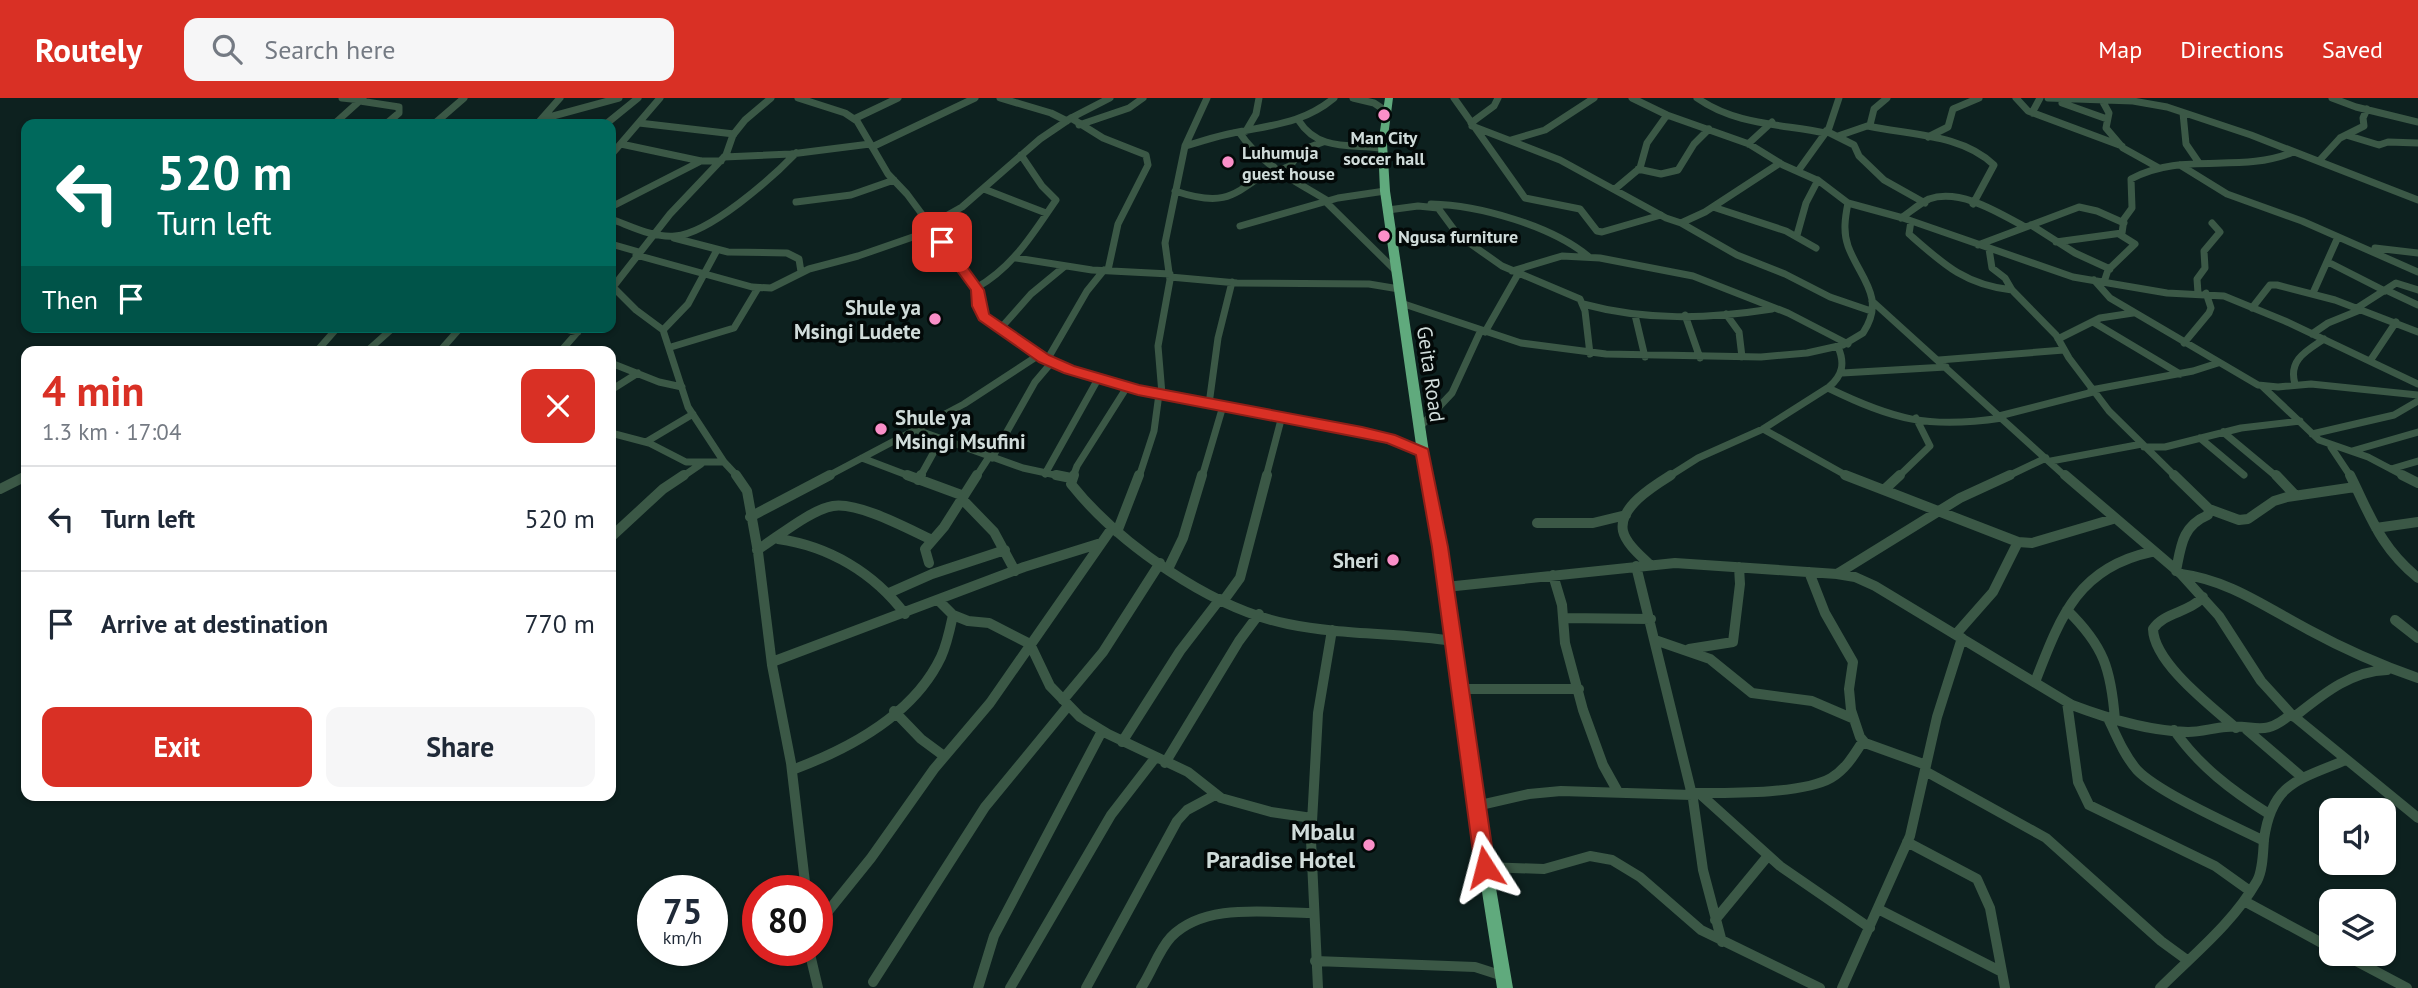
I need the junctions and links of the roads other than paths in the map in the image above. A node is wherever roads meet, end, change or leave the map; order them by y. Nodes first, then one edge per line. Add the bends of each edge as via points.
1 (342, 98) edge
2 (464, 98) edge
3 (560, 98) edge
4 (619, 98) edge
5 (638, 98) edge
6 (660, 98) edge
7 (771, 98) edge
8 (798, 98) edge
9 (898, 98) edge
10 (975, 98) edge
11 (1000, 98) edge
12 (1110, 98) edge
13 (1143, 98) edge
14 (1207, 98) edge
15 (1259, 98) edge
16 (1335, 98) edge
17 (1353, 98) edge
18 (1454, 98) edge
19 (1498, 98) edge
20 (1594, 98) edge
21 (1632, 98) edge
22 (1698, 98) edge
23 (1839, 98) edge
24 (1887, 98) edge
25 (1979, 98) edge
26 (2016, 98) edge
27 (2040, 98) edge
28 (2048, 98) edge
29 (2332, 98) edge
30 (361, 99) edge
31 (2131, 99) edge
32 (2148, 100) edge
33 (2103, 102) junction
34 (1387, 105) edge
35 (2367, 110) junction
36 (2032, 113) junction
37 (2183, 113) junction
38 (1667, 115) junction
39 (339, 119) edge
40 (392, 119) edge
41 (440, 119) edge
42 (541, 119) edge
43 (546, 119) edge
44 (612, 119) edge
45 (854, 119) junction
46 (1069, 119) junction
47 (2106, 119) junction
48 (1299, 121) junction
49 (639, 122) junction
50 (1772, 122) junction
51 (2418, 122) edge
52 (1079, 125) junction
53 (1471, 125) junction
54 (1868, 126) junction
55 (1709, 129) junction
56 (1243, 131) junction
57 (1826, 132) junction
58 (734, 134) junction
59 (2346, 135) junction
60 (1838, 136) junction
61 (1928, 137) junction
62 (1511, 140) junction
63 (1323, 142) junction
64 (2418, 143) edge
65 (621, 144) junction
66 (1748, 144) junction
67 (871, 145) junction
68 (1185, 146) junction
69 (2122, 146) junction
70 (1381, 148) junction
71 (616, 150) edge
72 (2293, 152) junction
73 (796, 153) junction
74 (1021, 155) junction
75 (723, 159) junction
76 (701, 161) junction
77 (2319, 161) junction
78 (1780, 163) junction
79 (2199, 163) junction
80 (2180, 165) junction
81 (2160, 168) junction
82 (1277, 169) junction
83 (1639, 169) junction
84 (1798, 171) junction
85 (894, 180) junction
86 (1818, 180) junction
87 (984, 189) junction
88 (1615, 189) junction
89 (1175, 191) junction
90 (1385, 191) junction
91 (2418, 200) edge
92 (1326, 201) junction
93 (796, 202) dead end
94 (1848, 203) junction
95 (1925, 203) junction
96 (1973, 204) junction
97 (616, 205) edge
98 (1426, 206) junction
99 (1713, 207) junction
100 (1388, 210) junction
101 (1046, 213) junction
102 (1661, 215) junction
103 (1901, 218) junction
104 (616, 221) edge
105 (1911, 221) junction
106 (1681, 223) junction
107 (2124, 223) junction
108 (2212, 223) dead end
109 (1240, 226) dead end
110 (2028, 226) junction
111 (931, 228) junction
112 (654, 234) junction
113 (2119, 234) junction
114 (1797, 235) junction
115 (670, 237) junction
116 (2338, 237) junction
117 (2056, 242) junction
118 (2355, 244) junction
119 (1978, 245) junction
120 (616, 246) edge
121 (1816, 247) dead end
122 (1989, 249) junction
123 (717, 250) junction
124 (2418, 253) edge
125 (638, 254) junction
126 (1589, 257) junction
127 (1016, 258) junction
128 (2328, 262) junction
129 (1065, 266) junction
130 (2110, 269) junction
131 (1106, 270) junction
132 (801, 272) junction
133 (1397, 272) junction
134 (1515, 272) junction
135 (2418, 272) edge
136 (705, 274) junction
137 (1170, 275) junction
138 (616, 281) edge
139 (2094, 281) junction
140 (1232, 282) junction
141 (2104, 282) junction
142 (758, 288) junction
143 (976, 288) junction
144 (1399, 289) junction
145 (616, 290) edge
146 (2012, 290) junction
147 (2386, 290) junction
148 (2418, 290) edge
149 (2202, 293) junction
150 (2313, 293) junction
151 (1872, 301) junction
152 (1401, 303) junction
153 (1583, 304) junction
154 (2418, 304) edge
155 (2252, 307) junction
156 (1774, 309) junction
157 (2358, 309) junction
158 (1871, 311) junction
159 (2133, 313) junction
160 (1726, 314) junction
161 (1635, 315) junction
162 (1685, 316) junction
163 (2093, 322) junction
164 (2396, 322) junction
165 (663, 330) junction
166 (1000, 330) junction
167 (1483, 331) junction
168 (2418, 332) edge
169 (387, 333) edge
170 (2312, 334) junction
171 (2058, 339) junction
172 (2325, 339) junction
173 (2185, 342) junction
174 (1848, 344) junction
175 (373, 346) edge
176 (671, 347) junction
177 (1838, 347) junction
178 (2064, 350) junction
179 (1590, 354) junction
180 (1039, 355) junction
181 (1645, 357) junction
182 (1742, 357) junction
183 (1700, 358) junction
184 (1050, 361) junction
185 (2370, 361) junction
186 (2218, 363) junction
187 (1943, 364) junction
188 (616, 365) edge
189 (639, 373) junction
190 (1842, 373) junction
191 (2180, 374) junction
192 (1098, 379) junction
193 (2295, 384) junction
194 (2418, 384) edge
195 (2261, 386) junction
196 (616, 387) edge
197 (682, 387) junction
198 (1127, 387) junction
199 (1828, 388) junction
200 (2092, 391) junction
201 (1161, 394) junction
202 (2418, 395) edge
203 (2418, 401) edge
204 (1209, 404) junction
205 (1223, 406) junction
206 (692, 414) junction
207 (1282, 416) junction
208 (2001, 417) junction
209 (1916, 418) junction
210 (2300, 421) junction
211 (1420, 427) junction
212 (1763, 429) junction
213 (917, 430) junction
214 (2223, 432) junction
215 (2418, 432) edge
216 (616, 434) edge
217 (2312, 434) junction
218 (2200, 438) junction
219 (941, 439) junction
220 (646, 443) junction
221 (2330, 445) junction
222 (2143, 446) junction
223 (1423, 452) junction
224 (2351, 452) junction
225 (990, 457) junction
226 (862, 458) junction
227 (2048, 459) junction
228 (2418, 461) edge
229 (724, 462) junction
230 (701, 464) junction
231 (2391, 468) junction
232 (1045, 474) junction
233 (2244, 475) dead end
234 (21, 478) edge
235 (1071, 478) junction
236 (918, 480) junction
237 (2418, 483) edge
238 (2355, 486) junction
239 (0, 489) edge
240 (1885, 489) junction
241 (2295, 495) junction
242 (963, 498) junction
243 (2208, 509) junction
244 (1940, 511) junction
245 (1626, 515) junction
246 (750, 517) junction
247 (2113, 519) junction
248 (2418, 522) edge
249 (1537, 523) dead end
250 (2376, 528) junction
251 (1115, 530) junction
252 (616, 532) edge
253 (776, 539) junction
254 (932, 540) junction
255 (2018, 542) junction
256 (1101, 543) junction
257 (757, 550) junction
258 (1005, 550) junction
259 (2151, 552) junction
260 (929, 563) dead end
261 (1650, 565) junction
262 (1164, 566) junction
263 (1636, 566) junction
264 (1739, 567) junction
265 (1015, 571) junction
266 (1809, 572) junction
267 (2179, 573) junction
268 (1837, 574) junction
269 (1553, 575) junction
270 (2418, 578) edge
271 (1446, 587) junction
272 (890, 593) junction
273 (2203, 597) junction
274 (1222, 599) junction
275 (938, 600) junction
276 (2067, 610) junction
277 (905, 614) junction
278 (1259, 614) junction
279 (953, 615) junction
280 (1564, 618) junction
281 (1651, 619) junction
282 (2395, 620) dead end
283 (1332, 629) junction
284 (1959, 636) junction
285 (2418, 638) edge
286 (1655, 639) junction
287 (1453, 641) junction
288 (1030, 644) junction
289 (1687, 650) junction
290 (772, 662) junction
291 (2396, 670) junction
292 (2416, 679) edge
293 (2035, 682) junction
294 (1460, 689) junction
295 (1579, 689) junction
296 (2067, 702) junction
297 (1065, 703) junction
298 (894, 711) junction
299 (2293, 716) junction
300 (1854, 719) junction
301 (2111, 719) junction
302 (2241, 728) junction
303 (2174, 730) junction
304 (1102, 731) junction
305 (1863, 741) junction
306 (1122, 742) junction
307 (944, 756) junction
308 (2346, 760) junction
309 (1160, 761) junction
310 (1925, 768) junction
311 (792, 770) junction
312 (2303, 778) junction
313 (1618, 792) junction
314 (1694, 793) junction
315 (1214, 795) junction
316 (1476, 806) junction
317 (2269, 814) junction
318 (1312, 818) junction
319 (2418, 818) edge
320 (2264, 841) junction
321 (1907, 842) junction
322 (1768, 857) junction
323 (1485, 867) junction
324 (804, 875) edge
325 (2250, 891) junction
326 (2244, 901) junction
327 (833, 905) edge
328 (1878, 909) junction
329 (1312, 913) junction
330 (1715, 920) junction
331 (1870, 928) junction
332 (1722, 942) junction
333 (2319, 942) edge
334 (2187, 960) junction
335 (1315, 961) junction
336 (813, 966) edge
337 (2366, 966) edge
338 (2002, 972) junction
339 (873, 982) dead end
340 (1504, 982) edge
341 (818, 988) edge
342 (978, 988) edge
343 (1010, 988) edge
344 (1086, 988) edge
345 (1141, 988) edge
346 (1318, 988) edge
347 (1820, 988) edge
348 (1842, 988) edge
349 (2005, 988) edge
350 (2160, 988) edge
351 (2407, 988) edge

1 - 30 street
2 - 41 street
3 - 42 street
4 - 43 street
5 - 44 street
6 - 49 street
7 - 58 street
8 - 45 street
9 - 45 street
10 - 67 street
11 - 46 street
12 - 46 street
13 - 52 street via 1129,108
14 - 68 street
15 - 56 street via 1256,114
16 - 48 street via 1315,116
17 - 34 street
18 - 53 street
19 - 53 street
20 - 62 street via 1545,130
21 - 38 street
22 - 50 street via 1721,114
23 - 57 street
24 - 54 street via 1874,109
25 - 61 street via 1953,109 1948,127
26 - 36 street
27 - 36 street
28 - 33 street
28 - 47 street
29 - 35 street
30 - 39 street
30 - 40 street via 400,107
31 - 32 street
31 - 33 street
32 - 37 street
33 - 47 street via 2109,113
34 - 70 highway, Geita Road
35 - 51 street
35 - 59 street via 2364,126
36 - 69 street
37 - 72 street
37 - 79 street via 2186,144
38 - 55 street
38 - 83 street via 1651,136
45 - 67 street
46 - 52 street
46 - 74 street
47 - 69 street via 2106,128
48 - 56 street
48 - 63 street via 1305,133
49 - 58 street
49 - 65 street
50 - 57 street
50 - 66 street
52 - 131 street via 1142,153 1148,160 1118,224
53 - 62 street
53 - 102 street via 1525,198 1580,209 1602,232
54 - 60 street
54 - 61 street
55 - 66 street
55 - 83 street via 1678,170 1661,174
56 - 68 street
56 - 82 street via 1253,153
57 - 60 street
57 - 84 street
58 - 75 street
59 - 64 street via 2379,145
59 - 77 street
60 - 95 street via 1854,145 1884,180
61 - 96 street via 1992,161 1991,174
62 - 88 street
63 - 70 street
63 - 82 street via 1302,150 1290,166
65 - 71 street
65 - 76 street
66 - 78 street
67 - 73 street
67 - 85 street
68 - 89 street
69 - 81 street
70 - 90 highway, Geita Road
72 - 77 street
72 - 79 street via 2258,163
73 - 75 street
73 - 115 street via 775,176 699,228
74 - 87 street
74 - 101 street via 1056,198
75 - 76 street
75 - 112 street
76 - 97 street
77 - 91 street
78 - 84 street
78 - 99 street
79 - 80 street
80 - 81 street
80 - 116 street via 2227,194
81 - 107 street via 2131,179 2132,209
82 - 89 street via 1222,201 1204,201
82 - 92 street
83 - 88 street
84 - 86 street
85 - 93 street via 851,195
85 - 111 street
86 - 94 street
86 - 114 street
87 - 101 street
87 - 111 street
88 - 102 street
89 - 137 street via 1166,243
90 - 92 street
90 - 100 highway, Geita Road
92 - 109 street
92 - 133 street
94 - 103 street
94 - 151 street via 1845,236 1870,281
95 - 96 street via 1941,198
95 - 103 street
96 - 110 street
98 - 100 street
98 - 126 street via 1443,203 1468,208 1567,240
98 - 134 street via 1438,208 1458,235
99 - 106 street
99 - 114 street
100 - 133 highway, Geita Road
101 - 127 street
102 - 106 street
103 - 105 street
104 - 112 street
105 - 119 street
105 - 146 street via 1909,234 1954,273 1979,285
106 - 158 street via 1737,255
107 - 110 street via 2079,207
107 - 113 street
108 - 149 street via 2220,232 2204,251 2206,268 2196,277
110 - 117 street
110 - 119 street
111 - 132 street
111 - 143 street
112 - 115 street
112 - 125 street
113 - 117 street
113 - 130 street via 2135,244
114 - 121 street
115 - 123 street
116 - 118 street
116 - 128 street
117 - 130 street
118 - 124 street
118 - 135 street
119 - 122 street
120 - 125 street
122 - 139 street
122 - 146 street via 1992,268
123 - 132 street via 787,253 799,259
123 - 136 street
125 - 136 street
125 - 138 street
126 - 134 street via 1553,257
126 - 156 street via 1693,276
127 - 129 street
127 - 143 street
128 - 147 street
128 - 150 street
129 - 131 street
129 - 166 street via 1031,294
130 - 141 street
131 - 137 street
131 - 184 street via 1082,298
132 - 142 street via 771,288
133 - 144 highway, Geita Road
134 - 153 street via 1570,294
134 - 167 street
136 - 142 street
136 - 165 street via 684,311
137 - 140 street
137 - 201 street via 1158,346
139 - 141 street
139 - 159 street via 2110,299
140 - 144 street
140 - 204 street
141 - 149 street via 2167,293
142 - 176 street via 734,328
143 - 166 street via 984,317
144 - 152 highway, Geita Road
145 - 165 street
146 - 171 street
147 - 148 street via 2398,282
147 - 154 street
147 - 157 street
149 - 155 street
149 - 173 street via 2211,309
150 - 155 street via 2274,284
150 - 157 street
151 - 158 street
151 - 187 street
152 - 167 street
152 - 211 highway, Geita Road
153 - 161 street
153 - 179 street
155 - 170 street
156 - 160 street
156 - 174 street
157 - 164 street
157 - 170 street
158 - 174 street via 1863,334
159 - 163 street
159 - 173 street
160 - 162 street
160 - 182 street via 1739,332
161 - 162 street
161 - 181 street
162 - 183 street
163 - 171 street
163 - 191 street
164 - 168 street
164 - 185 street
165 - 176 street
166 - 180 street
167 - 179 street via 1535,347
167 - 211 street via 1450,399
169 - 175 street
170 - 172 street
171 - 178 street
172 - 185 street
172 - 193 street via 2294,362
173 - 186 street
174 - 177 street
176 - 197 street
177 - 182 street
177 - 190 street
178 - 187 street
178 - 200 street
179 - 181 street
180 - 184 street
180 - 213 street via 997,385
181 - 183 street
182 - 183 street
184 - 192 street
184 - 225 street
185 - 194 street
186 - 191 street
186 - 195 street
187 - 190 street
187 - 208 street
188 - 189 street
189 - 196 street
189 - 197 street
190 - 199 street
191 - 200 street
192 - 198 street
192 - 232 street
193 - 195 street
193 - 202 street
195 - 210 street
197 - 206 street
198 - 201 street
198 - 235 street
199 - 209 street via 1877,411
199 - 212 street
200 - 208 street
200 - 222 street
201 - 204 street
201 - 251 street via 1144,467
203 - 217 street via 2394,415
204 - 205 street
205 - 207 street
205 - 262 street via 1183,538
206 - 220 street
206 - 229 street
207 - 223 street via 1390,439
207 - 274 street via 1240,578
208 - 209 street via 1957,423
208 - 227 street
209 - 240 street via 1930,446
210 - 214 street
210 - 217 street
211 - 223 highway, Geita Road
212 - 240 street via 1819,464
212 - 245 street via 1698,458 1649,489
213 - 219 street
213 - 226 street
214 - 218 street
214 - 241 street via 2273,471
215 - 224 street
216 - 220 street
217 - 221 street
218 - 222 street via 2165,447
218 - 233 street
219 - 225 street
219 - 236 street
220 - 230 street
221 - 224 street
221 - 238 street
222 - 227 street
222 - 243 street
223 - 271 highway, Geita Road
224 - 231 street
225 - 232 street
225 - 242 street
226 - 236 street
226 - 246 street
227 - 244 street
227 - 247 street
228 - 231 street
229 - 230 street
229 - 246 street via 743,482
230 - 252 street via 663,489
231 - 237 street
232 - 235 street
234 - 239 street
235 - 251 street via 1074,490
236 - 242 street
238 - 241 street
238 - 250 street
240 - 244 street
241 - 243 street via 2274,501 2248,519
242 - 254 street
242 - 258 street
243 - 267 street via 2208,514 2188,524 2183,534
244 - 255 street
244 - 268 street
245 - 249 street via 1593,523
245 - 261 street via 1623,531
246 - 257 street
247 - 255 street via 2032,543
247 - 259 street
248 - 250 street
250 - 270 street via 2393,557
251 - 256 street
251 - 262 street
253 - 254 street via 819,511 842,506
253 - 257 street
253 - 272 street via 827,553
254 - 260 street via 924,553
255 - 284 street via 1993,595
256 - 265 street
256 - 288 street
257 - 290 street
258 - 265 street
258 - 272 street
259 - 267 street
259 - 276 street via 2110,565
261 - 263 street
261 - 264 street
262 - 274 street
262 - 297 street
263 - 269 street
263 - 281 street
264 - 266 street
264 - 289 street via 1733,642
265 - 275 street
266 - 268 street
266 - 300 street via 1825,614 1853,662 1849,689
267 - 273 street
267 - 291 street via 2198,575 2225,587
268 - 284 street via 1875,586
269 - 271 street
269 - 280 street
271 - 287 highway, Geita Road
272 - 277 street
273 - 299 street via 2261,681
273 - 302 street via 2193,607 2163,619 2152,632 2172,667
274 - 278 street
274 - 306 street via 1168,666
275 - 277 street
275 - 279 street
276 - 293 street
276 - 301 street via 2095,639 2108,663
277 - 290 street
278 - 283 street via 1285,624
278 - 309 street
279 - 288 street via 989,623
279 - 298 street via 939,661
280 - 281 street
280 - 295 street via 1565,643
281 - 286 street
282 - 285 street
283 - 287 street
283 - 318 street via 1318,713
284 - 293 street
284 - 310 street
286 - 289 street
286 - 314 street
287 - 294 highway, Geita Road
288 - 297 street via 1050,685
288 - 307 street via 975,723
289 - 300 street via 1710,659 1752,693 1812,701
290 - 311 street
291 - 292 street
291 - 299 street via 2367,670
293 - 296 street
294 - 295 street
294 - 316 highway, Geita Road
295 - 313 street via 1594,742
296 - 301 street
296 - 325 street via 2078,782 2089,805 2215,866
297 - 304 street
297 - 339 street via 991,799
298 - 307 street
298 - 311 street via 852,745
299 - 302 street via 2270,731
299 - 308 street
300 - 305 street
301 - 303 street
301 - 320 street via 2138,771
302 - 303 street
302 - 312 street
303 - 317 street via 2208,773
304 - 306 street
304 - 342 street via 1015,895 982,965
305 - 310 street
305 - 314 street via 1836,775 1812,787
306 - 309 street
307 - 327 street
308 - 312 street
308 - 319 street
309 - 315 street via 1188,772
309 - 343 street via 1111,815
310 - 321 street
310 - 334 street via 2046,838
311 - 324 street
312 - 317 street via 2278,794
313 - 314 street
313 - 316 street via 1529,794
314 - 322 street
314 - 330 street via 1703,870
315 - 318 street via 1271,812
315 - 344 street via 1177,821
316 - 323 highway, Geita Road
317 - 320 street
318 - 329 street
320 - 325 street via 2259,877
321 - 328 street
321 - 338 street via 1977,879 1990,908
322 - 330 street
322 - 331 street via 1823,900
323 - 332 street via 1546,869 1585,857 1603,858 1630,871 1685,920
323 - 340 highway, Geita Road
325 - 326 street
326 - 333 street
326 - 334 street
328 - 331 street
328 - 338 street
329 - 335 street
329 - 345 street via 1227,914 1182,926
330 - 332 street
331 - 348 street
332 - 347 street
334 - 350 street
335 - 340 street via 1475,967
335 - 346 street
336 - 341 street
337 - 351 street
338 - 349 street

